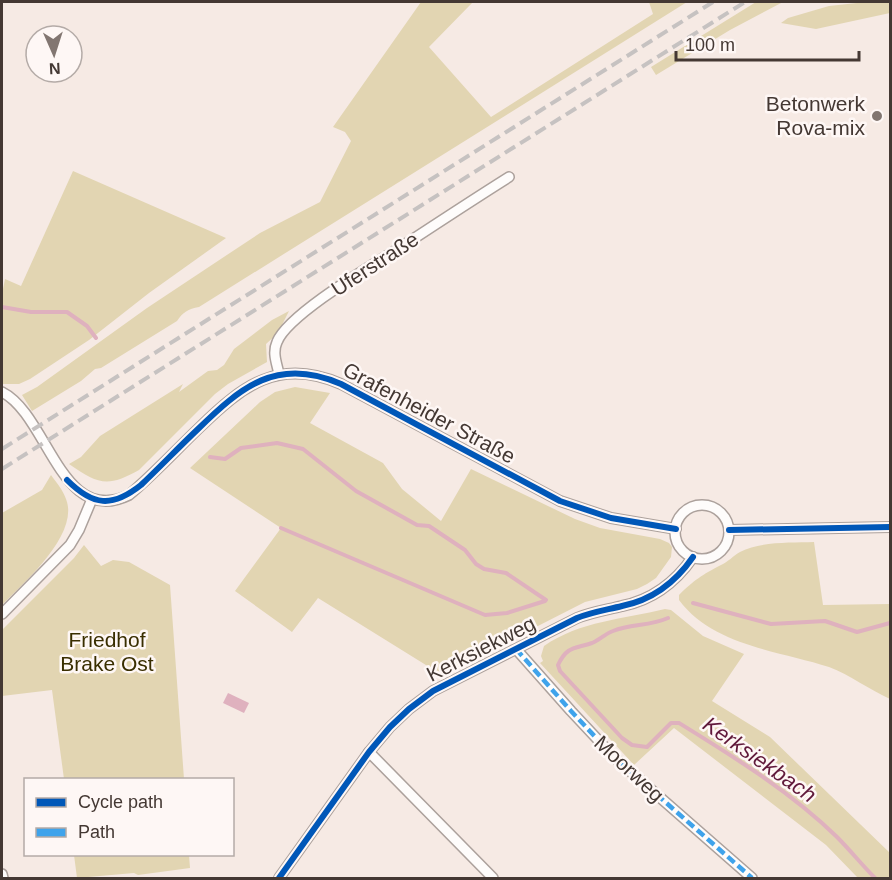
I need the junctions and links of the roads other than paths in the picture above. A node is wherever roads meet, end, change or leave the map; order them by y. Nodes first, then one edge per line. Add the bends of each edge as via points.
1 (509, 177) dead end
2 (279, 374) junction
3 (2, 392) edge
4 (92, 499) junction
5 (891, 527) edge
6 (676, 529) junction
7 (729, 530) junction
8 (693, 557) junction
9 (2, 614) edge
10 (516, 649) junction
11 (369, 752) junction
12 (2, 874) edge
13 (3, 879) edge
14 (279, 879) edge
15 (493, 879) edge
16 (752, 879) edge

1 - 2 street, Uferstraße via 334,290 294,321 276,345
2 - 4 street, Grafenheider Straße via 237,393 129,495 118,500
2 - 6 street, Grafenheider Straße via 306,373 330,380 575,507 611,518
3 - 4 street via 22,408 68,480
4 - 9 street via 70,545
5 - 7 street
6 - 7 street via 684,513 701,506 717,510
6 - 8 street via 679,546
7 - 8 street via 728,540 718,554 702,559
8 - 10 street, Kerksiekweg via 673,581 651,596 587,614
10 - 11 street, Kerksiekweg via 420,700
10 - 16 street, Moorweg via 615,758
11 - 14 street, Kerksiekweg
11 - 15 street
12 - 13 street

